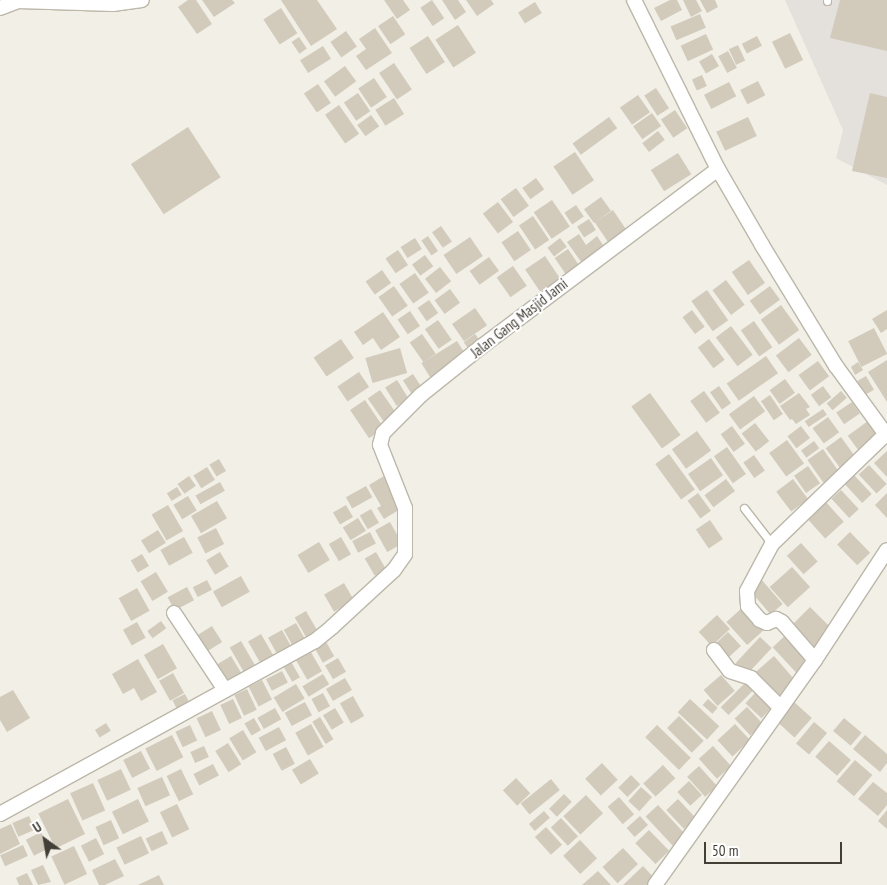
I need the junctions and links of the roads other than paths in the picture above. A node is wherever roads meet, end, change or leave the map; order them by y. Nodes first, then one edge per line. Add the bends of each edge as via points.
1 (142, 0) edge
2 (634, 0) edge
3 (0, 8) edge
4 (718, 169) junction
5 (886, 435) edge
6 (744, 508) dead end
7 (772, 544) junction
8 (887, 550) edge
9 (174, 613) dead end
10 (714, 650) dead end
11 (815, 660) junction
12 (225, 690) junction
13 (781, 708) junction
14 (0, 814) edge
15 (655, 885) edge

1 - 3 street via 113,4 18,1
2 - 4 street
4 - 5 street via 836,366
4 - 12 street, Jalan Gang Masjid Jami via 543,299 399,415 382,433 380,445 405,513 405,554 394,570 315,641
5 - 7 street
6 - 7 lane
7 - 11 street via 747,591 748,606 764,622 776,619 786,625
8 - 11 street
9 - 12 street
10 - 13 street via 730,671 751,678
11 - 13 street
12 - 14 street, Jalan Gang Masjid Jami
13 - 15 street

